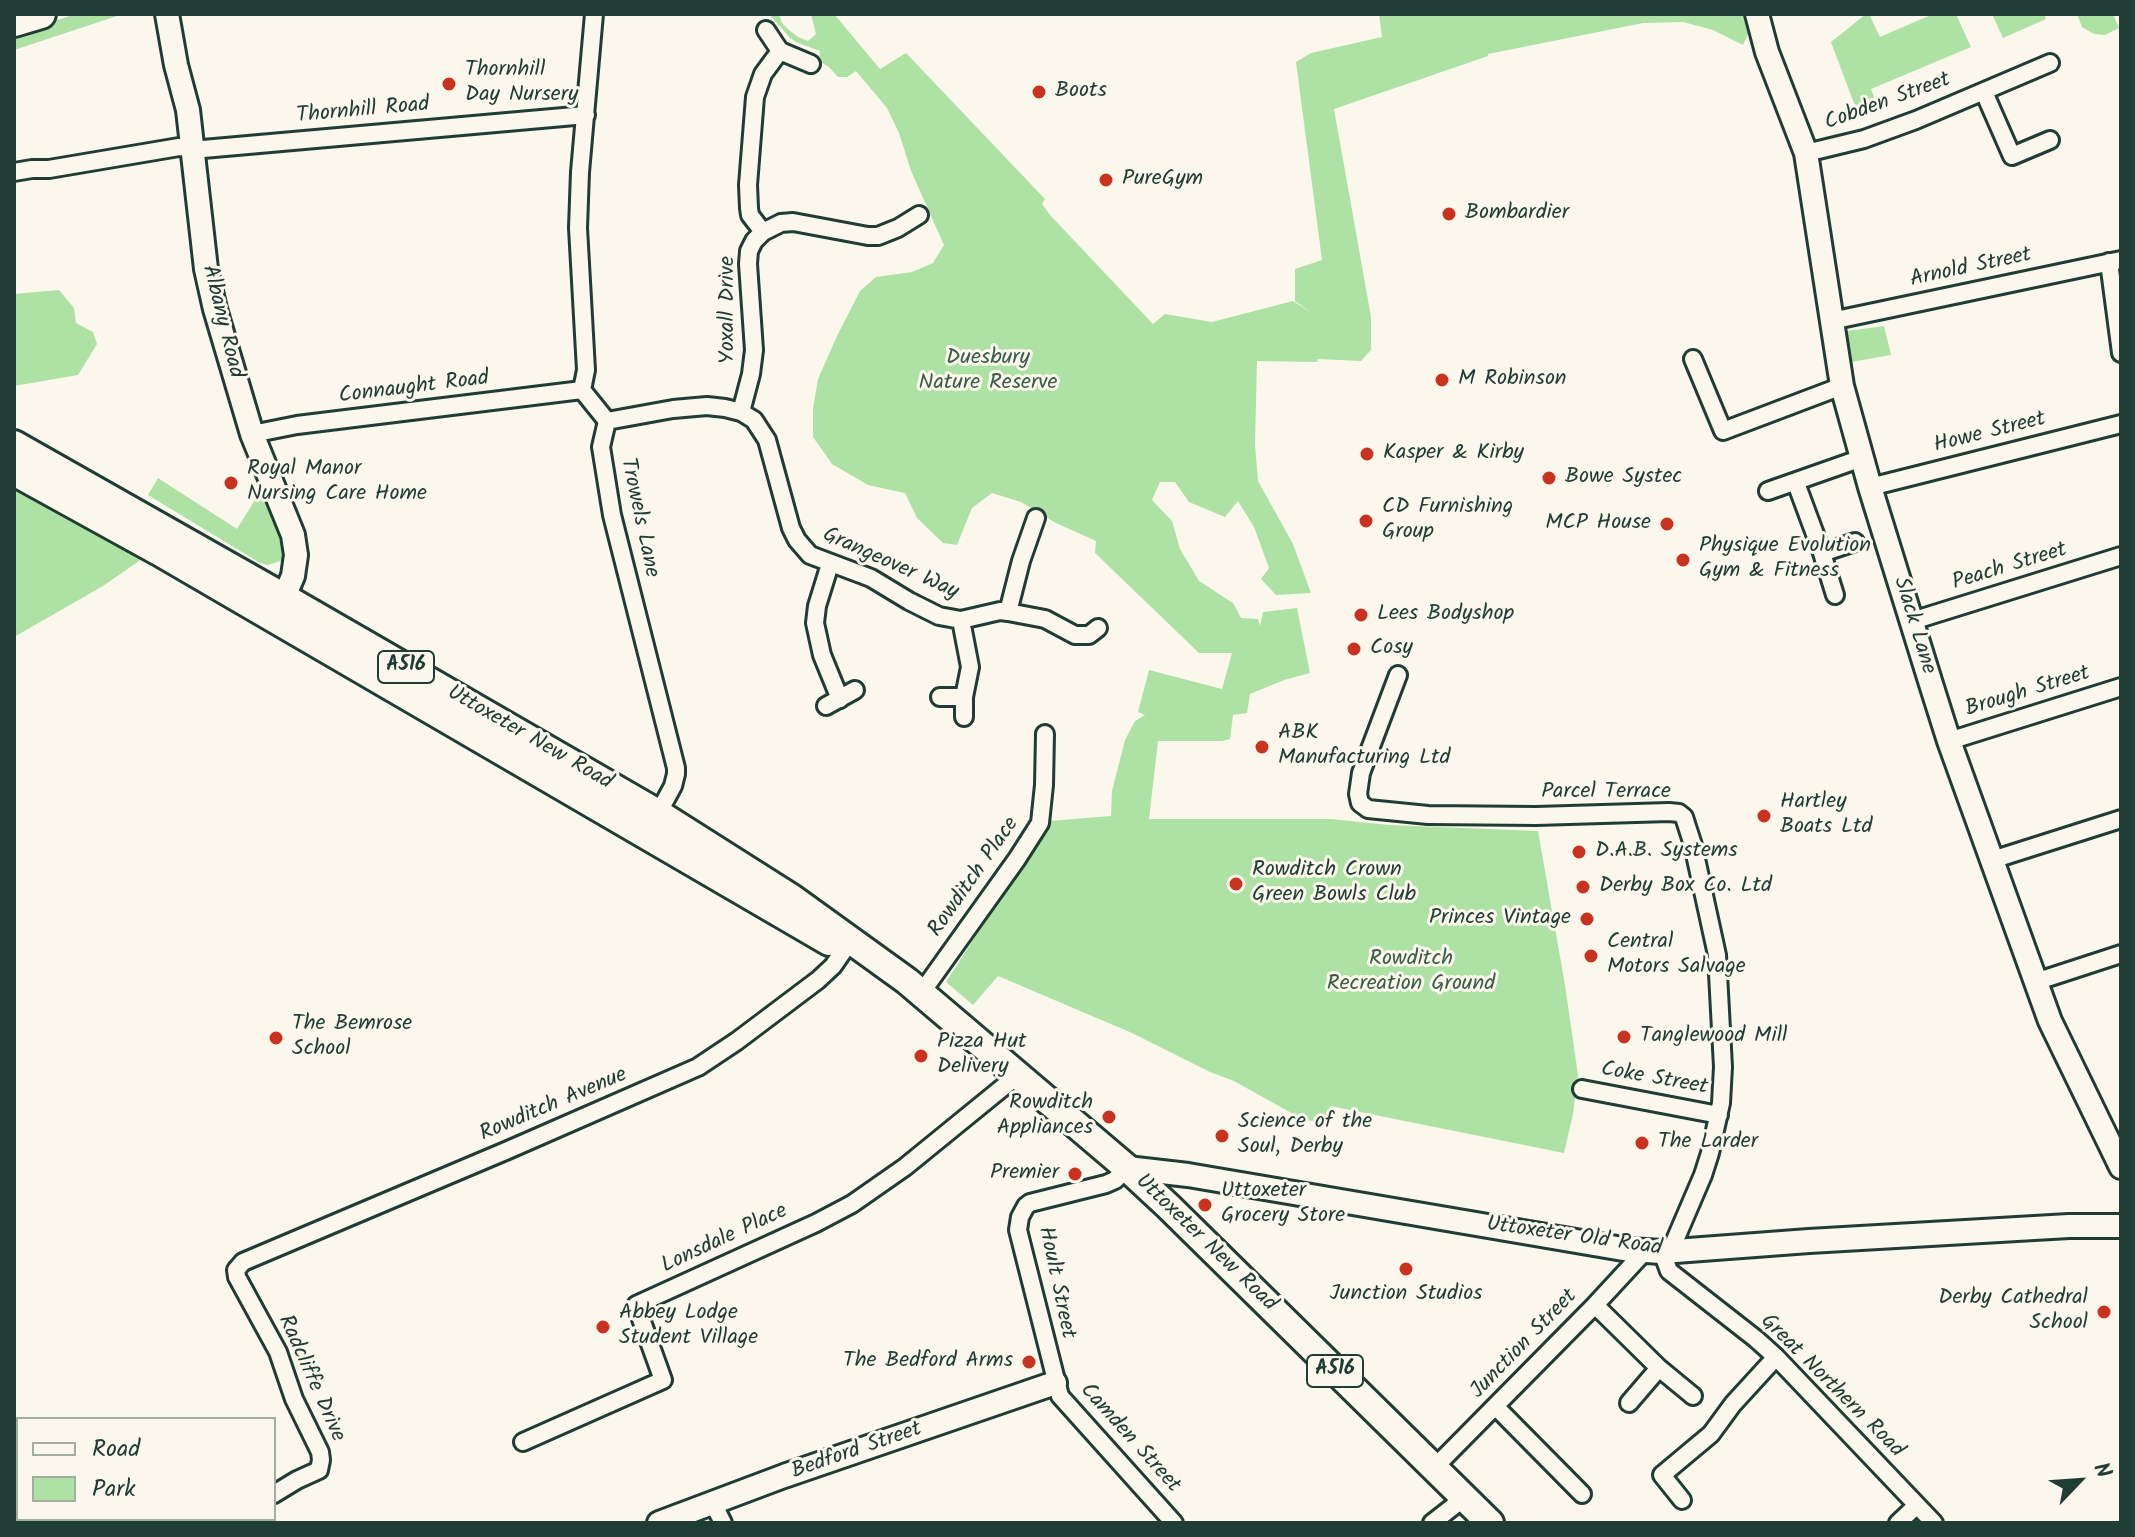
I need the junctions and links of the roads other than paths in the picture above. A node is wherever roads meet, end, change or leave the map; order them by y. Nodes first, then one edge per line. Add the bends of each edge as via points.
1 (41, 14) edge
2 (167, 14) edge
3 (594, 14) edge
4 (1757, 14) edge
5 (14, 22) edge
6 (766, 30) dead end
7 (780, 51) junction
8 (2050, 63) dead end
9 (811, 64) dead end
10 (1984, 92) junction
11 (586, 115) junction
12 (2050, 140) dead end
13 (192, 150) junction
14 (1806, 153) junction
15 (14, 172) edge
16 (919, 215) dead end
17 (763, 232) junction
18 (2115, 261) edge
19 (1831, 321) junction
20 (2121, 353) edge
21 (1693, 359) dead end
22 (1842, 386) junction
23 (582, 390) junction
24 (741, 412) junction
25 (607, 421) junction
26 (2121, 424) edge
27 (252, 434) junction
28 (14, 444) edge
29 (1862, 458) junction
30 (14, 472) edge
31 (1796, 483) junction
32 (1870, 487) junction
33 (1768, 491) dead end
34 (1036, 518) dead end
35 (1855, 542) dead end
36 (1822, 553) junction
37 (2121, 556) edge
38 (830, 564) junction
39 (1835, 595) dead end
40 (279, 608) junction
41 (1008, 612) junction
42 (961, 620) junction
43 (1912, 621) junction
44 (1098, 628) dead end
45 (1398, 675) dead end
46 (2121, 687) edge
47 (940, 697) dead end
48 (964, 697) junction
49 (840, 698) dead end
50 (964, 717) dead end
51 (1045, 734) dead end
52 (1949, 741) junction
53 (2121, 819) edge
54 (651, 825) junction
55 (1992, 860) junction
56 (847, 945) junction
57 (2121, 954) edge
58 (2035, 982) junction
59 (914, 987) junction
60 (1018, 1075) junction
61 (1582, 1089) dead end
62 (1719, 1115) junction
63 (2121, 1167) edge
64 (1127, 1168) junction
65 (2118, 1226) edge
66 (1659, 1252) junction
67 (243, 1262) joint
68 (1595, 1305) junction
69 (1776, 1357) junction
70 (1659, 1368) junction
71 (1055, 1383) junction
72 (1693, 1396) dead end
73 (1629, 1403) dead end
74 (1496, 1407) junction
75 (523, 1442) dead end
76 (1434, 1468) junction
77 (276, 1493) edge
78 (1582, 1494) dead end
79 (1464, 1498) junction
80 (1682, 1500) dead end
81 (1916, 1506) junction
82 (718, 1513) edge
83 (1165, 1521) edge
84 (659, 1523) edge
85 (1432, 1523) edge
86 (1490, 1523) edge
87 (1898, 1523) edge
88 (1934, 1523) edge

1 - 5 highway
2 - 13 street, Albany Road
3 - 11 street
4 - 14 street, Slack Lane
6 - 7 street
7 - 9 street
7 - 17 street via 755,97 749,208
8 - 10 street, Cobden Street
10 - 12 street, Cobden Street via 2012,156
10 - 14 street, Cobden Street via 1864,139
11 - 13 street, Thornhill Road
11 - 23 street via 578,228 586,370
13 - 15 street, Thornhill Road via 179,147
13 - 27 street, Albany Road via 206,269
14 - 19 street, Slack Lane
16 - 17 street, Yoxall Drive via 878,236 793,222
17 - 24 street, Yoxall Drive via 749,251 754,350
18 - 19 street, Arnold Street
18 - 20 street
19 - 22 street, Slack Lane
21 - 22 street via 1723,431
22 - 29 street, Slack Lane
23 - 25 street
23 - 27 street, Connaught Road
24 - 25 street via 707,406
24 - 38 street, Grangeover Way via 754,420 767,440 797,540 810,555
25 - 54 street, Trowels Lane via 601,447 612,515 676,768 673,786
26 - 32 street, Howe Street
27 - 40 street, Albany Road via 293,535 293,576
28 - 40 main road, Uttoxeter New Road / A516
29 - 31 street
29 - 32 street, Slack Lane
30 - 40 main road, Uttoxeter New Road / A516 via 159,552
31 - 33 street
31 - 36 street
32 - 43 street, Slack Lane
34 - 41 street
35 - 36 street
36 - 39 street
37 - 43 street, Peach Street
38 - 42 street, Grangeover Way via 871,578 939,616
38 - 49 street via 815,623
40 - 54 main road, Uttoxeter New Road / A516
41 - 42 street, Grangeover Way
41 - 44 street, Grangeover Way via 1045,619 1075,635 1089,635
42 - 48 street via 970,667
43 - 52 street, Slack Lane
45 - 62 street, Parcel Terrace via 1361,773 1358,794 1368,809 1428,815 1669,812 1684,817 1719,971
46 - 52 street, Brough Street
47 - 48 street
48 - 50 street
51 - 59 street, Rowditch Place via 1040,823
52 - 55 street, Slack Lane
53 - 55 street
54 - 56 main road, Uttoxeter New Road / A516
55 - 58 street, Slack Lane
56 - 59 main road, Uttoxeter New Road / A516
56 - 67 street, Rowditch Avenue via 818,980 698,1067
57 - 58 street
58 - 63 street, Slack Lane
59 - 60 main road, Uttoxeter New Road / A516
60 - 64 main road, Uttoxeter New Road / A516
60 - 75 street, Lonsdale Place via 852,1204 636,1305 663,1380
61 - 62 street, Coke Street
62 - 66 street, Parcel Terrace via 1703,1175
64 - 66 street, Uttoxeter Old Road
64 - 71 street, Hoult Street via 1106,1184 1030,1203 1020,1217 1018,1230
64 - 76 main road, Uttoxeter New Road / A516
65 - 66 street, Uttoxeter Old Road
66 - 68 street, Junction Street
66 - 69 street, Great Northern Road via 1673,1275
67 - 77 street, Radcliffe Drive via 237,1277 278,1352 320,1452 319,1470
68 - 70 street
68 - 74 street, Junction Street
69 - 80 street via 1711,1434 1662,1475
69 - 81 street, Great Northern Road
70 - 72 street
70 - 73 street
71 - 82 street, Bedford Street
71 - 83 street, Camden Street via 1060,1396
74 - 76 street, Junction Street
74 - 78 street
76 - 79 main road, Uttoxeter New Road / A516
79 - 85 street
79 - 86 main road, Uttoxeter New Road / A516
81 - 87 street
81 - 88 street, Great Northern Road
82 - 84 street, Bedford Street

